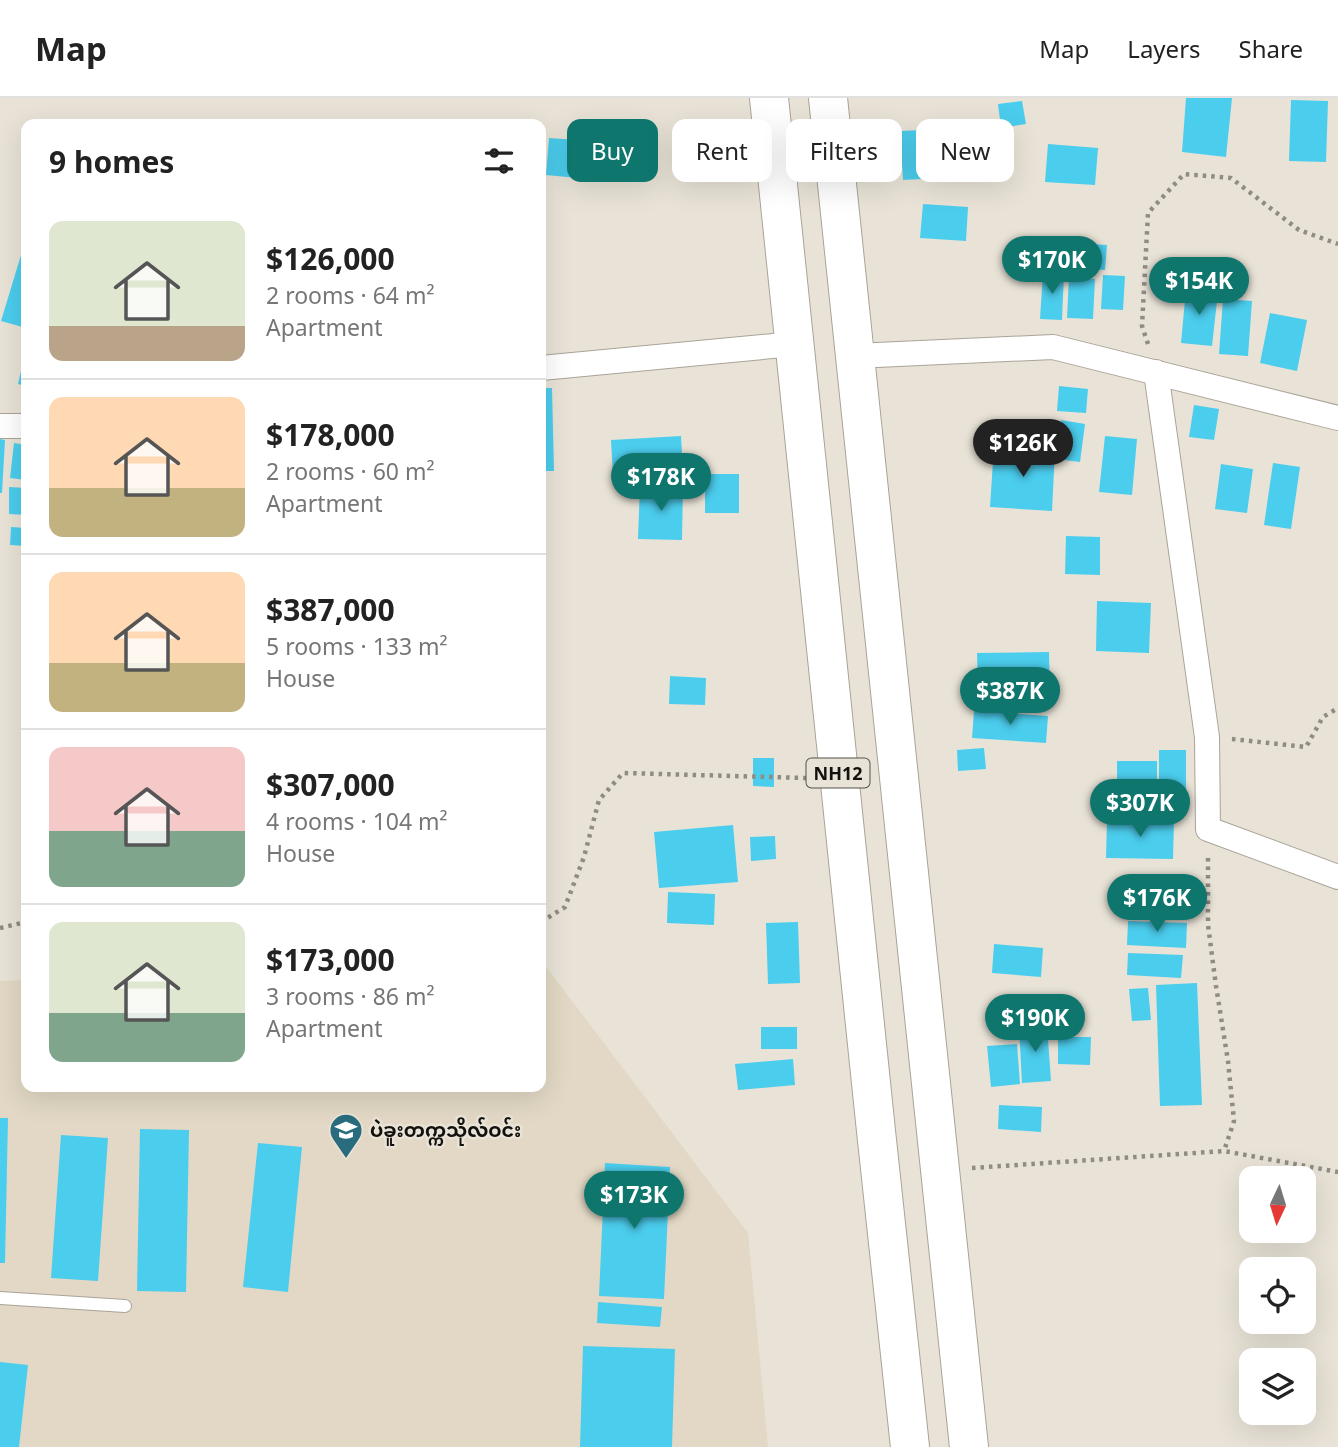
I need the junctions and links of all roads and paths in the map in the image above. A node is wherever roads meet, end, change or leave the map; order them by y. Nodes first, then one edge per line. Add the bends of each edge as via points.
1 (769, 98) edge
2 (828, 98) edge
3 (1338, 244) edge
4 (794, 344) junction
5 (855, 356) junction
6 (546, 368) edge
7 (1156, 372) junction
8 (1338, 418) edge
9 (0, 426) edge
10 (21, 426) edge
11 (1338, 708) edge
12 (1207, 737) junction
13 (839, 778) junction
14 (1208, 829) junction
15 (1338, 877) edge
16 (546, 919) edge
17 (21, 923) edge
18 (0, 928) edge
19 (1224, 1151) junction
20 (940, 1171) junction
21 (1338, 1171) edge
22 (0, 1298) edge
23 (125, 1306) dead end
24 (910, 1447) edge
25 (970, 1447) edge

1 - 4 highway, NH12
2 - 5 highway, NH12
3 - 7 path via 1299,230 1231,178 1184,174 1148,214 1142,326
4 - 6 street
4 - 13 highway, NH12
5 - 7 street via 1053,347
5 - 20 highway, NH12
7 - 8 street
7 - 12 street
9 - 10 street
11 - 12 path via 1323,716 1306,747
12 - 14 street
13 - 16 path via 622,773 599,800 565,907
13 - 24 highway, NH12
14 - 15 street
14 - 19 path via 1209,925 1234,1121
17 - 18 path
19 - 20 path
19 - 21 path
20 - 25 highway, NH12
22 - 23 lane

